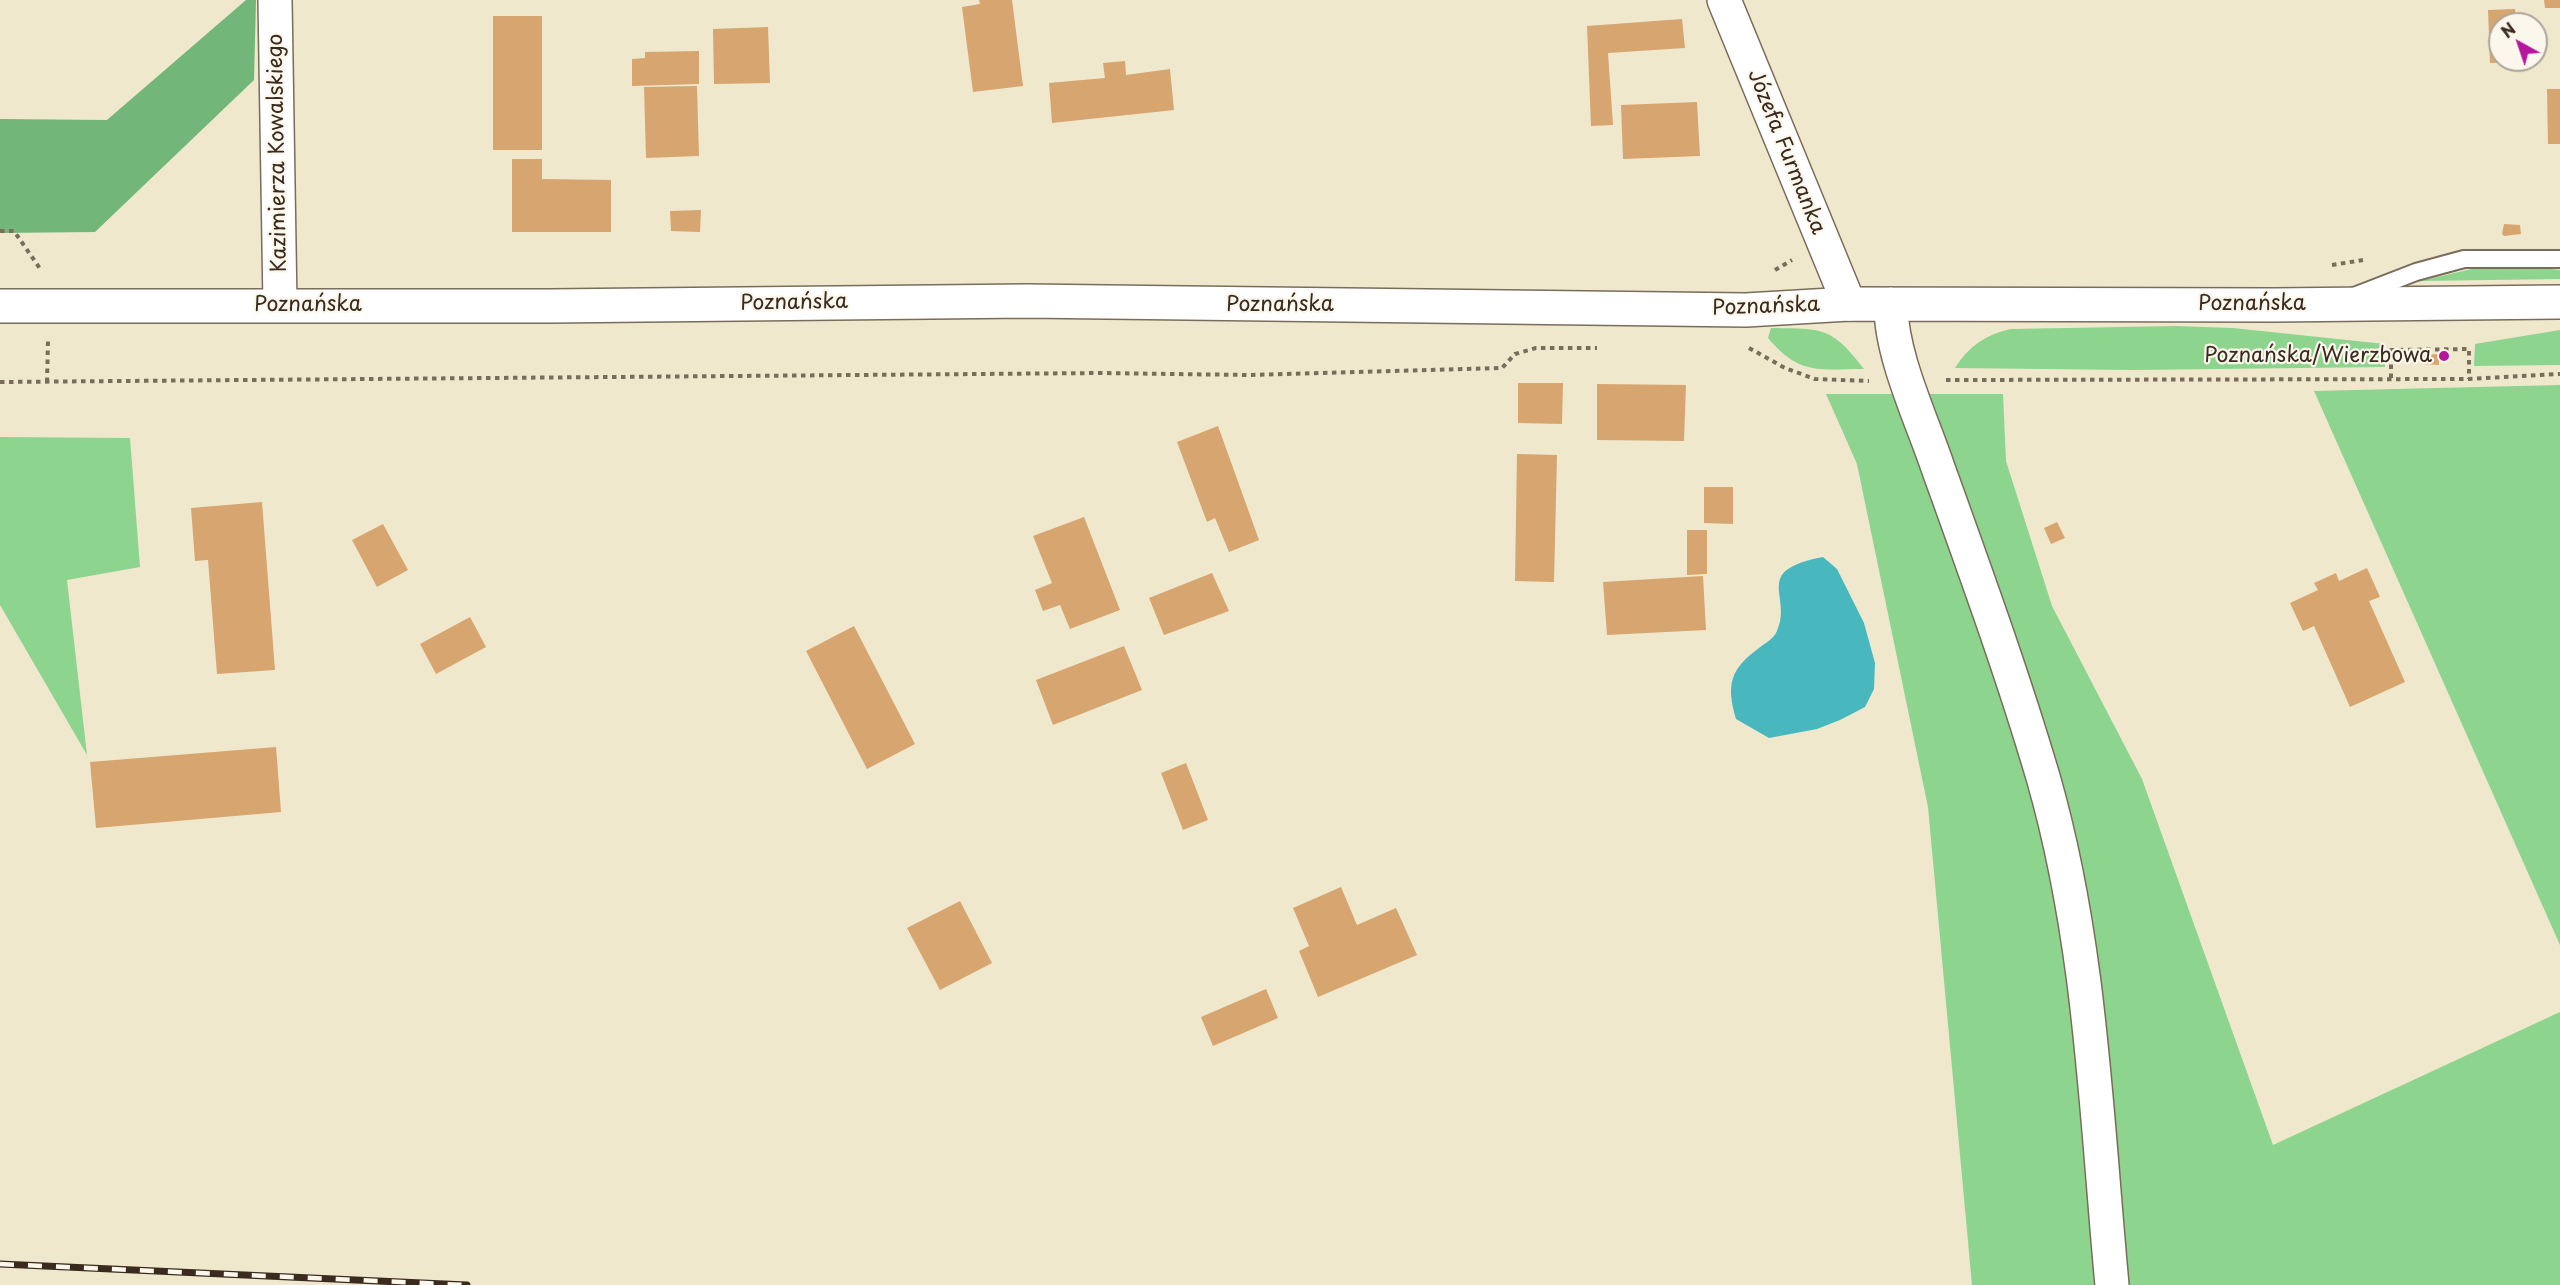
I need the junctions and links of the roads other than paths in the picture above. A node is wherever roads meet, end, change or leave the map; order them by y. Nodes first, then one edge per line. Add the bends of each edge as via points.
1 (275, 0) edge
2 (1724, 0) edge
3 (2560, 259) edge
4 (2560, 302) edge
5 (1849, 304) junction
6 (1891, 304) junction
7 (2332, 304) junction
8 (280, 305) junction
9 (0, 306) edge
10 (2112, 1285) edge

1 - 8 main road, Kazimierza Kowalskiego
2 - 5 main road, Józefa Furmanka
3 - 7 lane via 2456,261
4 - 7 main road, Poznańska
5 - 6 main road, Poznańska
5 - 8 main road, Poznańska via 1746,310 1070,301
6 - 7 main road, Poznańska
6 - 10 main road via 1891,325 1907,379 2044,779 2074,906 2094,1054
8 - 9 main road, Poznańska

